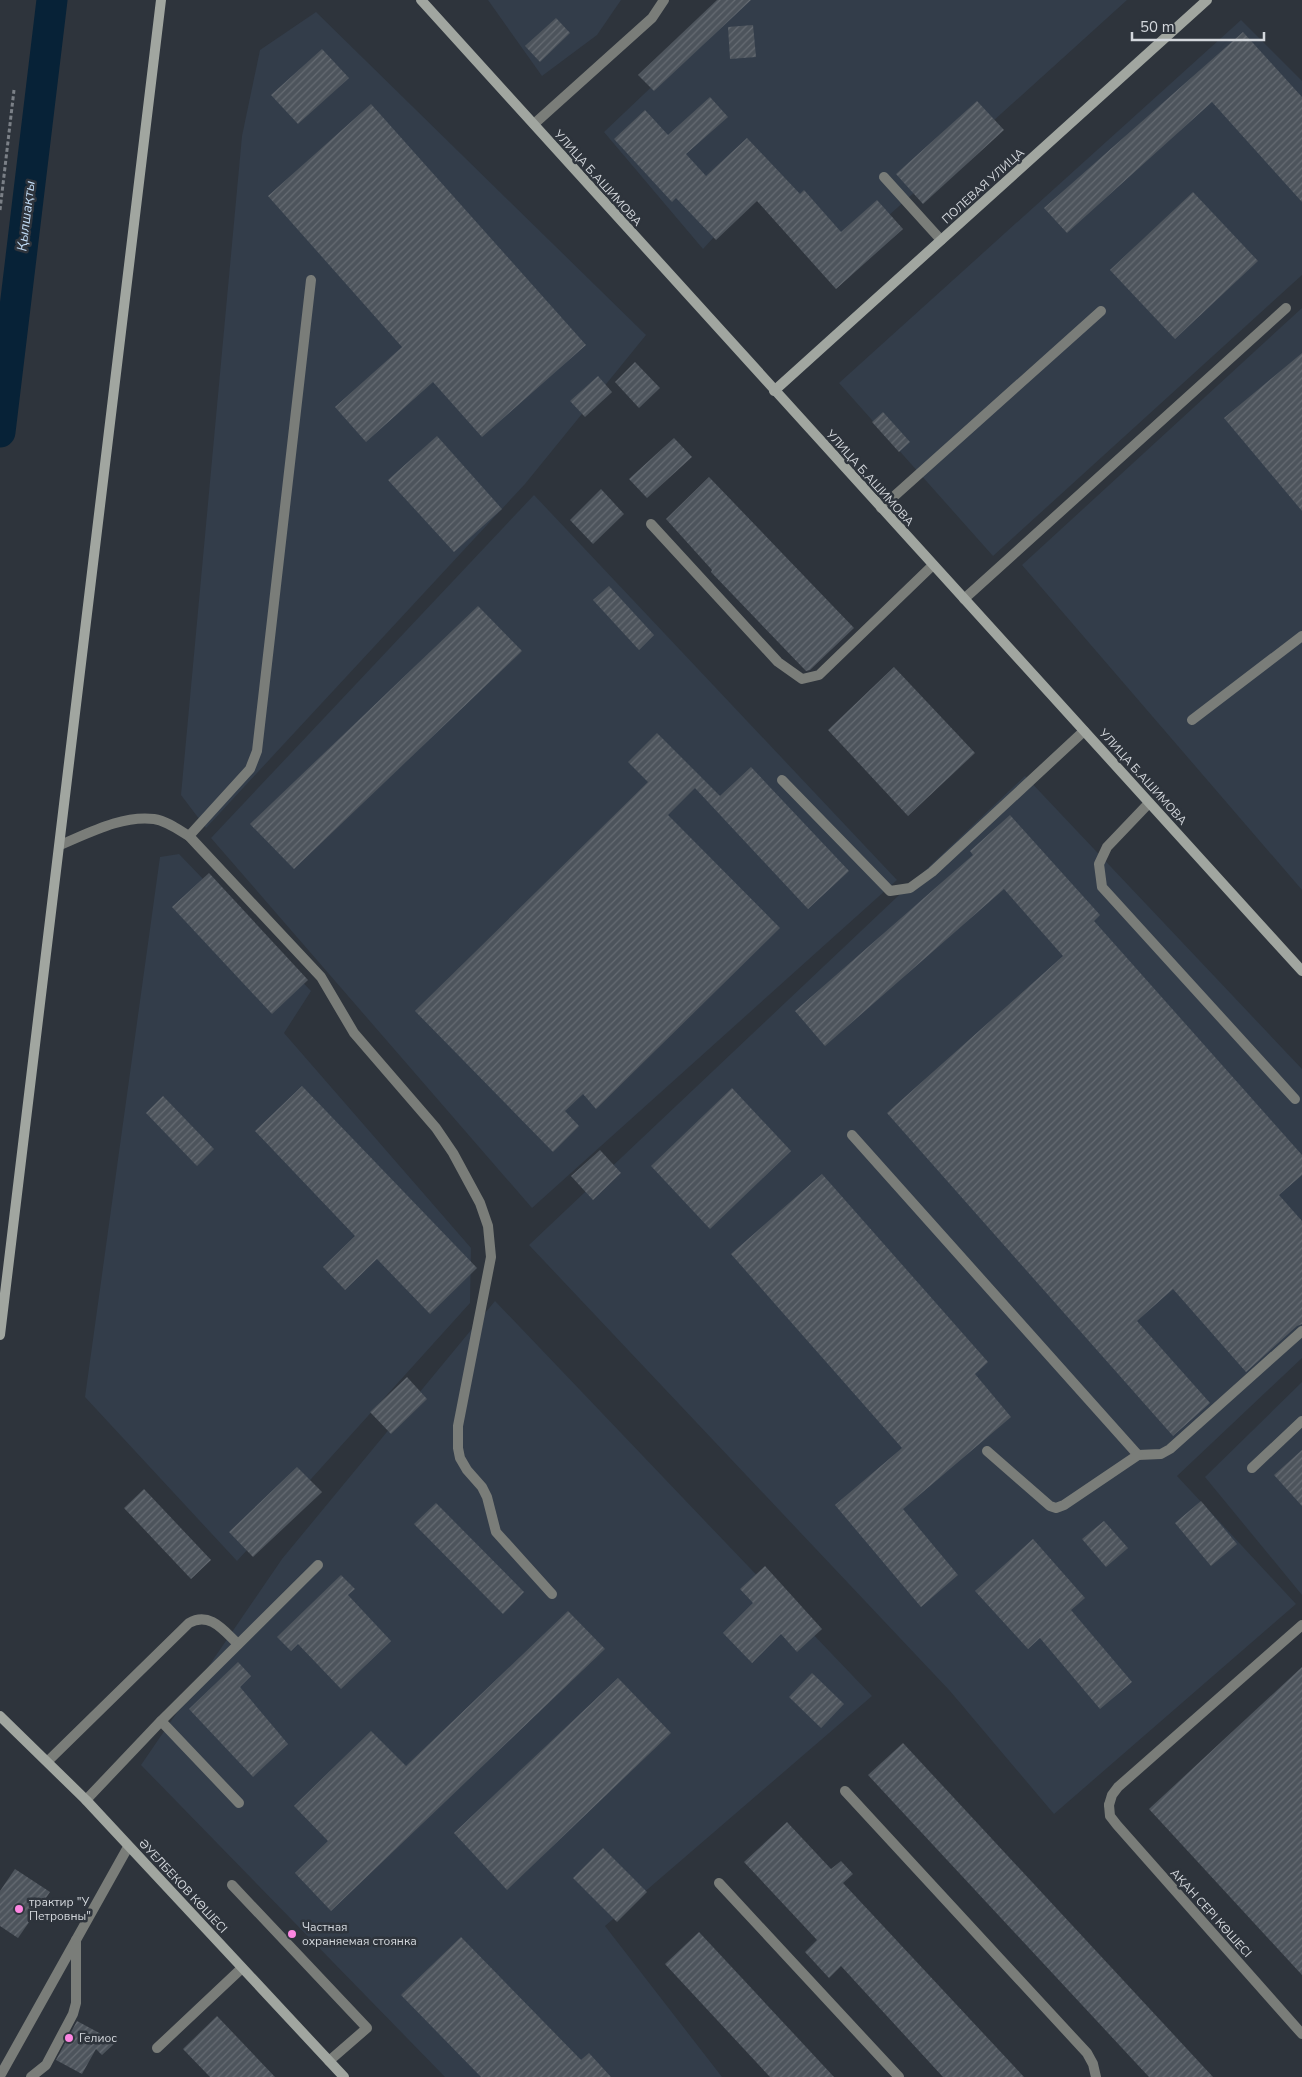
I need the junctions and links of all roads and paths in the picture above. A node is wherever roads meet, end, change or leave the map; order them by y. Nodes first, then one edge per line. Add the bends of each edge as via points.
1 (161, 0) edge
2 (421, 0) edge
3 (664, 0) edge
4 (1207, 0) edge
5 (14, 90) dead end
6 (534, 124) junction
7 (884, 177) dead end
8 (0, 210) edge
9 (941, 240) junction
10 (311, 280) dead end
11 (1286, 308) dead end
12 (1101, 311) dead end
13 (774, 391) junction
14 (881, 508) junction
15 (651, 524) dead end
16 (933, 565) junction
17 (964, 599) junction
18 (1302, 636) edge
19 (1192, 720) dead end
20 (1084, 732) junction
21 (782, 780) dead end
22 (1149, 803) junction
23 (189, 836) junction
24 (60, 844) junction
25 (1302, 971) edge
26 (1295, 1099) dead end
27 (852, 1135) dead end
28 (1302, 1330) edge
29 (0, 1334) edge
30 (1302, 1421) edge
31 (987, 1451) dead end
32 (1138, 1455) junction
33 (1252, 1468) dead end
34 (318, 1565) dead end
35 (552, 1594) dead end
36 (1302, 1625) edge
37 (238, 1644) junction
38 (0, 1716) edge
39 (161, 1722) junction
40 (48, 1761) junction
41 (845, 1791) dead end
42 (86, 1800) junction
43 (240, 1803) dead end
44 (128, 1847) junction
45 (719, 1883) dead end
46 (232, 1885) dead end
47 (76, 1939) junction
48 (242, 1968) junction
49 (1302, 2034) edge
50 (157, 2048) dead end
51 (329, 2061) junction
52 (0, 2076) edge
53 (31, 2077) edge
54 (344, 2077) edge
55 (899, 2077) edge
56 (1096, 2077) edge

1 - 24 street
2 - 6 street, УЛИЦА Б.АШИМОВА
3 - 6 street via 652,18
4 - 9 street, ПОЛЕВАЯ УЛИЦА
5 - 8 path
6 - 13 street, УЛИЦА Б.АШИМОВА
7 - 9 street
9 - 13 street, ПОЛЕВАЯ УЛИЦА
10 - 23 street via 257,751 250,769
11 - 17 street
12 - 14 street
13 - 14 street, УЛИЦА Б.АШИМОВА
14 - 16 street, УЛИЦА Б.АШИМОВА
15 - 16 street via 778,662 802,679 819,675
16 - 17 street, УЛИЦА Б.АШИМОВА
17 - 20 street, УЛИЦА Б.АШИМОВА
18 - 19 street
20 - 21 street via 932,872 910,888 890,891
20 - 22 street, УЛИЦА Б.АШИМОВА
22 - 25 street, УЛИЦА Б.АШИМОВА
22 - 26 street via 1107,847 1099,864 1102,887
23 - 24 street via 154,819 133,820
23 - 35 street via 320,977 354,1033 436,1128 480,1202 488,1226 491,1257 458,1426 458,1448 464,1465 487,1497 496,1532
24 - 29 street
27 - 32 street
28 - 32 street via 1170,1449 1161,1454
30 - 33 street
31 - 32 street via 1056,1508
34 - 37 street
36 - 49 street, АҚАН СЕРІ КӨШЕСІ via 1118,1787 1109,1805 1110,1816 1117,1825
37 - 39 street
37 - 40 street via 208,1619 200,1618 189,1623
38 - 40 street, ӘУЕЛБЕКОВ КӨШЕСІ
39 - 42 street
39 - 43 street
40 - 42 street, ӘУЕЛБЕКОВ КӨШЕСІ
41 - 56 street via 1087,2053
42 - 44 street, ӘУЕЛБЕКОВ КӨШЕСІ
44 - 47 street
44 - 48 street, ӘУЕЛБЕКОВ КӨШЕСІ
45 - 55 street
46 - 51 street via 367,2028
47 - 52 street
47 - 53 street via 76,2003 73,2014 46,2065
48 - 50 street
48 - 51 street, ӘУЕЛБЕКОВ КӨШЕСІ
51 - 54 street, ӘУЕЛБЕКОВ КӨШЕСІ

